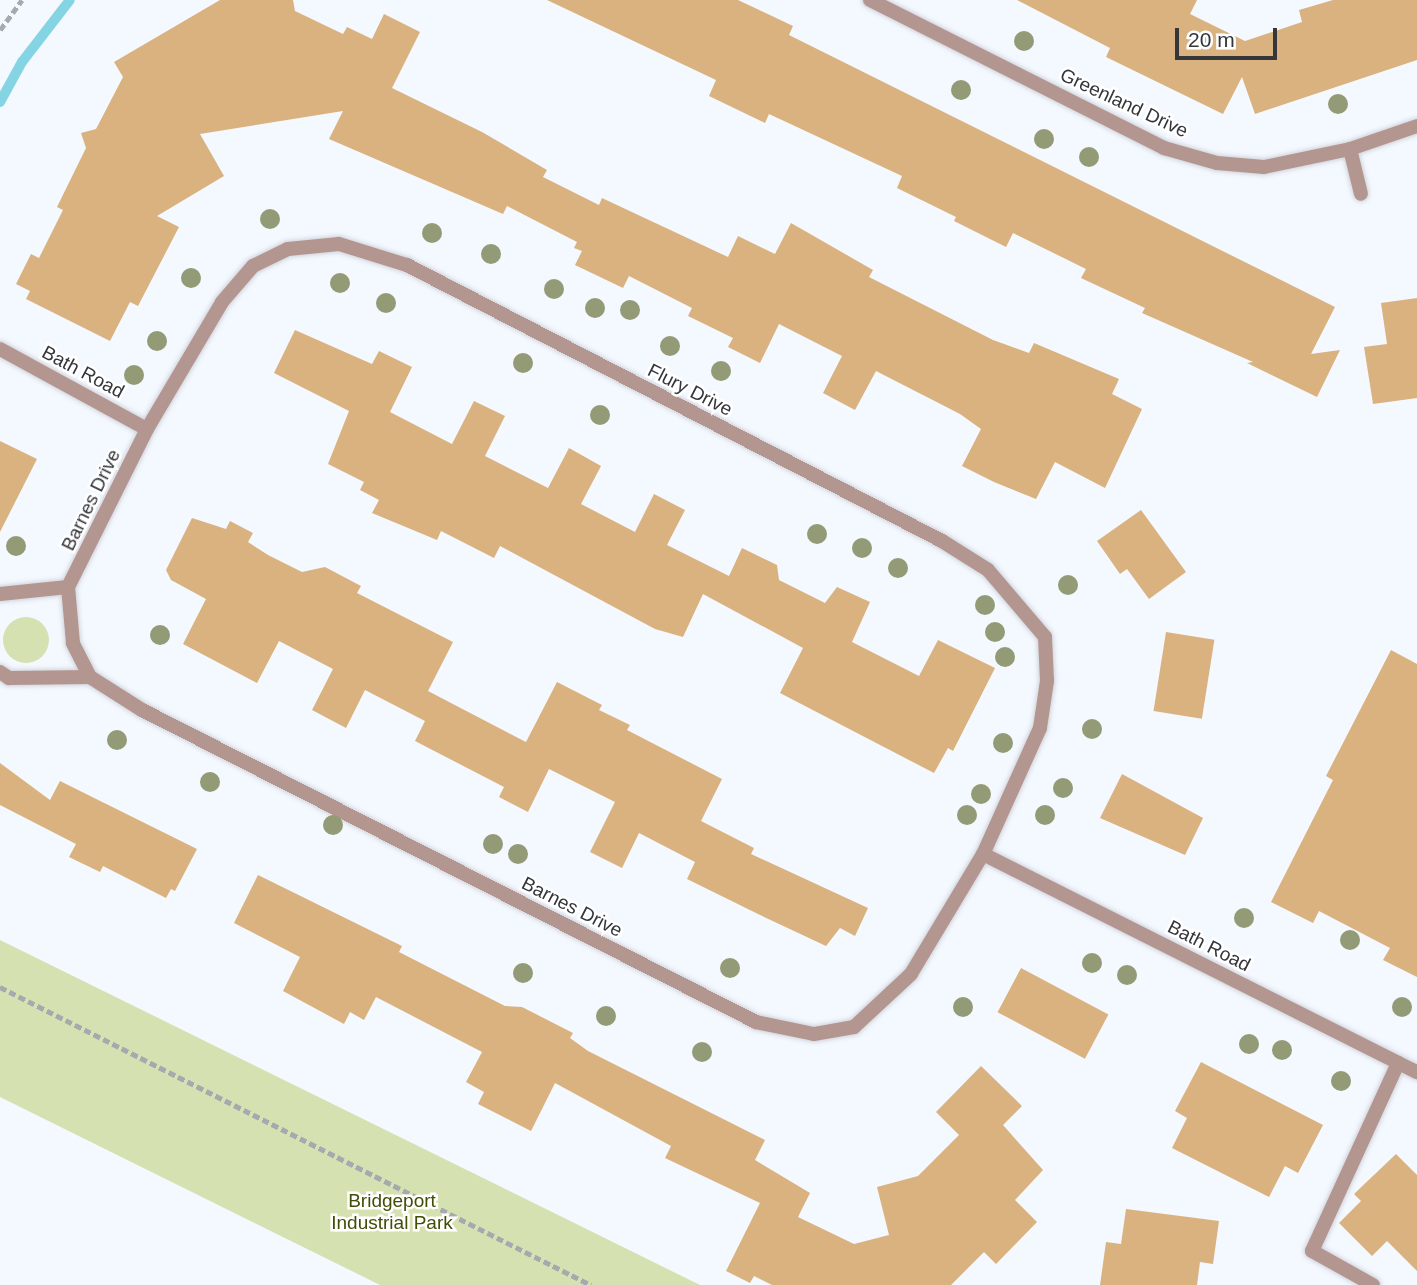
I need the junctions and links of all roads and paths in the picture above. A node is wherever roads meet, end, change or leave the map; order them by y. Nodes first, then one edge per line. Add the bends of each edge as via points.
1 (22, 0) edge
2 (870, 0) edge
3 (0, 30) edge
4 (1417, 126) edge
5 (1350, 149) junction
6 (1361, 194) dead end
7 (0, 349) edge
8 (147, 429) junction
9 (68, 587) junction
10 (0, 594) edge
11 (0, 672) edge
12 (90, 677) junction
13 (983, 854) junction
14 (0, 987) edge
15 (1398, 1063) junction
16 (1417, 1072) edge
17 (591, 1285) edge
18 (1373, 1285) edge

1 - 3 path
2 - 5 street, Greenland Drive via 1164,148 1217,163 1264,167
4 - 5 street, Greenland Drive
5 - 6 street
7 - 8 street, Bath Road
8 - 9 street, Barnes Drive
8 - 13 street, Flury Drive via 222,303 253,267 288,249 338,244 419,272 942,541 988,570 1023,605 1045,637 1047,681 1040,727
9 - 10 street
9 - 12 street via 73,643
11 - 12 street via 9,678
12 - 13 street, Barnes Drive via 142,710 756,1022 814,1034 854,1027 911,974
13 - 15 street, Bath Road
14 - 17 path
15 - 16 street, Bath Road
15 - 18 street via 1312,1251

